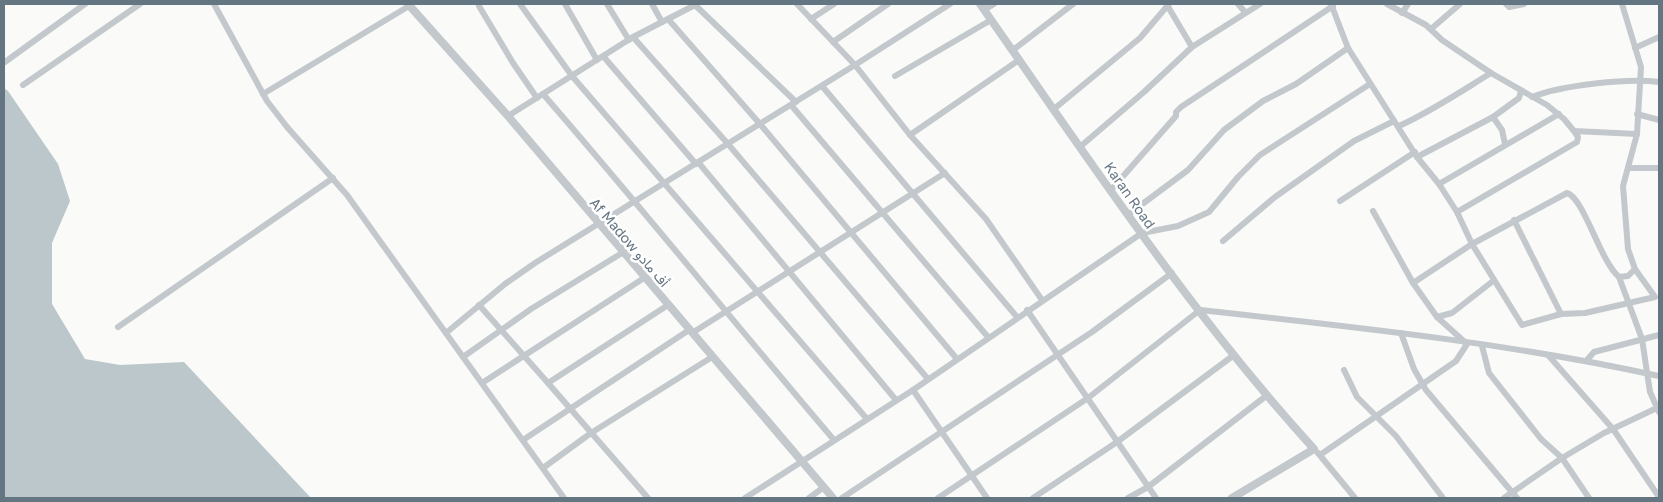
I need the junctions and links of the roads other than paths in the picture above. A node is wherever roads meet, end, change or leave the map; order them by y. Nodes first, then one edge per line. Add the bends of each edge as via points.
1 (85, 4) edge
2 (140, 4) edge
3 (214, 4) edge
4 (520, 4) edge
5 (565, 4) edge
6 (607, 4) edge
7 (652, 4) edge
8 (695, 4) edge
9 (797, 4) edge
10 (834, 4) edge
11 (888, 4) edge
12 (950, 4) edge
13 (994, 4) edge
14 (1073, 4) edge
15 (1168, 4) edge
16 (1238, 4) edge
17 (1260, 4) edge
18 (1387, 4) edge
19 (1408, 4) edge
20 (1460, 4) edge
21 (1506, 4) edge
22 (1524, 4) edge
23 (1622, 4) edge
24 (409, 5) edge
25 (1332, 5) edge
26 (479, 6) dead end
27 (982, 7) edge
28 (1245, 12) junction
29 (1402, 13) junction
30 (665, 20) junction
31 (812, 20) junction
32 (991, 20) junction
33 (1431, 29) junction
34 (1659, 37) edge
35 (631, 39) junction
36 (833, 42) junction
37 (1192, 47) junction
38 (1348, 48) junction
39 (1635, 48) junction
40 (1013, 50) junction
41 (600, 58) junction
42 (1019, 60) junction
43 (5, 62) dead end
44 (855, 66) junction
45 (1490, 72) junction
46 (572, 76) junction
47 (894, 76) dead end
48 (1640, 80) junction
49 (1659, 82) edge
50 (1370, 84) junction
51 (23, 85) dead end
52 (822, 86) junction
53 (1521, 91) junction
54 (263, 94) junction
55 (540, 96) junction
56 (1532, 96) junction
57 (794, 104) junction
58 (1054, 109) junction
59 (1559, 114) junction
60 (1637, 114) junction
61 (508, 116) junction
62 (1493, 117) junction
63 (1659, 120) edge
64 (1396, 123) junction
65 (760, 124) junction
66 (1574, 130) junction
67 (1637, 134) junction
68 (910, 135) junction
69 (728, 144) junction
70 (1505, 144) junction
71 (1080, 146) junction
72 (1416, 155) junction
73 (697, 163) junction
74 (1628, 168) junction
75 (1659, 168) edge
76 (944, 173) junction
77 (333, 178) junction
78 (665, 183) junction
79 (1439, 184) junction
80 (1111, 190) junction
81 (912, 193) junction
82 (636, 201) junction
83 (1340, 201) dead end
84 (1373, 211) dead end
85 (882, 212) junction
86 (1457, 212) junction
87 (1129, 214) junction
88 (1514, 220) junction
89 (598, 224) junction
90 (851, 232) junction
91 (1142, 233) junction
92 (1223, 240) dead end
93 (1472, 244) junction
94 (820, 252) junction
95 (622, 253) junction
96 (1635, 269) junction
97 (789, 272) junction
98 (1172, 273) junction
99 (1619, 277) junction
100 (644, 278) junction
101 (1493, 280) junction
102 (1413, 283) junction
103 (757, 292) junction
104 (1657, 297) edge
105 (1042, 300) junction
106 (1628, 303) junction
107 (479, 305) junction
108 (668, 305) junction
109 (1027, 310) junction
110 (1200, 310) junction
111 (724, 312) junction
112 (1561, 314) junction
113 (1017, 317) junction
114 (1437, 317) junction
115 (118, 328) dead end
116 (501, 330) junction
117 (690, 332) junction
118 (446, 333) junction
119 (1401, 333) junction
120 (1659, 335) edge
121 (988, 337) junction
122 (1642, 340) junction
123 (1467, 344) junction
124 (1482, 346) junction
125 (1057, 354) junction
126 (1234, 355) junction
127 (1548, 355) junction
128 (524, 356) junction
129 (712, 356) junction
130 (464, 357) junction
131 (957, 359) junction
132 (1587, 360) junction
133 (1344, 370) dead end
134 (1646, 373) junction
135 (1659, 376) edge
136 (928, 379) junction
137 (482, 383) junction
138 (548, 383) junction
139 (1422, 383) junction
140 (913, 390) junction
141 (1266, 396) junction
142 (1088, 398) junction
143 (896, 400) junction
144 (569, 408) junction
145 (1658, 409) edge
146 (1376, 416) junction
147 (867, 419) junction
148 (1612, 429) junction
149 (941, 432) junction
150 (591, 434) junction
151 (523, 440) junction
152 (834, 440) junction
153 (1117, 442) junction
154 (1314, 448) junction
155 (1320, 456) junction
156 (1562, 458) junction
157 (802, 460) junction
158 (543, 468) junction
159 (972, 476) junction
160 (824, 486) junction
161 (1148, 486) junction
162 (1512, 492) junction
163 (1659, 497) edge
164 (564, 498) edge
165 (648, 498) edge
166 (745, 498) edge
167 (809, 498) edge
168 (833, 498) edge
169 (842, 498) edge
170 (938, 498) edge
171 (987, 498) edge
172 (1033, 498) edge
173 (1128, 498) edge
174 (1156, 498) edge
175 (1232, 498) edge
176 (1355, 498) edge
177 (1443, 498) edge
178 (1504, 498) edge
179 (1517, 498) edge
180 (1589, 498) edge

1 - 43 street
2 - 51 street
3 - 54 street
4 - 46 street
5 - 41 street
6 - 35 street
7 - 30 street
8 - 30 street
8 - 57 street
9 - 31 street
10 - 31 street
11 - 36 street
12 - 44 street
13 - 27 street
14 - 40 street
15 - 37 street
15 - 58 street via 1140,38
16 - 28 street
17 - 28 street
18 - 29 street
19 - 29 street
20 - 33 street
21 - 22 street via 1509,7
23 - 39 street
24 - 54 street
24 - 61 street, Af Madow أف مادو
25 - 38 street
25 - 80 street via 1181,107
26 - 55 street via 512,63
27 - 32 street, Karan Road
28 - 37 street
29 - 33 street
30 - 35 street
30 - 65 street
31 - 36 street
32 - 40 street, Karan Road
32 - 47 street
33 - 45 street
34 - 39 street
35 - 41 street
35 - 69 street
36 - 44 street
37 - 71 street
38 - 50 street
38 - 87 street via 1296,84 1255,106 1224,130 1188,170
39 - 48 street via 1641,67
40 - 42 street, Karan Road
41 - 46 street
41 - 73 street
42 - 58 street, Karan Road
42 - 68 street
44 - 52 street
44 - 68 street
45 - 53 street
45 - 64 street via 1452,98 1438,103 1429,112
46 - 55 street
46 - 78 street
48 - 49 street
48 - 56 street via 1560,88
48 - 60 street
50 - 64 street
50 - 91 street via 1260,155 1209,212 1178,226
52 - 57 street
52 - 81 street
53 - 56 street
53 - 62 street via 1519,98
54 - 77 street via 287,127
55 - 61 street
55 - 82 street
56 - 59 street
57 - 65 street
57 - 85 street
58 - 71 street, Karan Road
59 - 66 street
59 - 70 street
60 - 63 street
60 - 67 street
61 - 89 street, Af Madow أف مادو
62 - 70 street via 1502,130
62 - 72 street
64 - 72 street
64 - 92 street via 1354,141
65 - 69 street
65 - 90 street
66 - 67 street
66 - 86 street via 1577,142
67 - 74 street
68 - 76 street
69 - 73 street
69 - 94 street
70 - 79 street
71 - 80 street, Karan Road
72 - 79 street
72 - 83 street
73 - 78 street
73 - 97 street
74 - 75 street
74 - 96 street via 1623,186 1628,249
76 - 81 street
76 - 105 street via 986,220
77 - 115 street
77 - 118 street
78 - 82 street
78 - 103 street
79 - 86 street
80 - 87 street, Karan Road
81 - 85 street
81 - 113 street
82 - 89 street
82 - 111 street
84 - 102 street
85 - 90 street
85 - 121 street
86 - 93 street
87 - 91 street, Karan Road
88 - 93 street
88 - 99 street via 1562,194 1571,194 1594,232 1600,252
88 - 112 street
89 - 95 street, Af Madow أف مادو
89 - 107 street via 535,263
90 - 94 street
90 - 131 street
91 - 98 street, Karan Road
91 - 105 street
93 - 101 street
93 - 102 street
94 - 97 street
94 - 136 street
95 - 100 street, Af Madow أف مادو
95 - 116 street
96 - 99 street via 1628,276
96 - 104 street
97 - 103 street
97 - 143 street
98 - 110 street, Karan Road
98 - 125 street
99 - 106 street
100 - 108 street, Af Madow أف مادو
100 - 128 street
101 - 112 street via 1522,326
101 - 114 street via 1452,313
102 - 114 street
103 - 111 street
103 - 147 street
104 - 106 street
105 - 109 street
106 - 112 street via 1585,313
106 - 122 street
107 - 116 street
107 - 118 street
108 - 117 street, Af Madow أف مادو
108 - 138 street
109 - 113 street
109 - 125 street
110 - 119 street
110 - 126 street, Karan Road
110 - 142 street
111 - 117 street
111 - 152 street
113 - 121 street
114 - 123 street
116 - 128 street
116 - 130 street
117 - 129 street, Af Madow أف مادو
117 - 144 street
118 - 130 street
119 - 123 street
119 - 139 street
120 - 122 street
121 - 131 street
122 - 132 street via 1594,352
122 - 134 street
123 - 124 street
123 - 139 street via 1456,361
124 - 127 street
124 - 156 street via 1489,373 1541,439
125 - 142 street
125 - 149 street
126 - 141 street, Karan Road
126 - 153 street
127 - 132 street
127 - 148 street
128 - 137 street
128 - 138 street
129 - 150 street
129 - 157 street, Af Madow أف مادو
130 - 137 street
131 - 136 street
132 - 134 street
133 - 146 street via 1357,397
134 - 135 street
134 - 145 street
136 - 140 street
137 - 151 street
138 - 144 street
139 - 146 street
139 - 162 street
140 - 143 street
140 - 149 street
141 - 154 street, Karan Road
141 - 161 street
142 - 153 street
142 - 159 street
143 - 147 street
144 - 150 street
144 - 151 street
145 - 148 street
146 - 155 street
146 - 177 street via 1396,436
147 - 152 street
148 - 156 street
148 - 163 street
149 - 159 street
149 - 169 street
150 - 158 street
150 - 165 street
151 - 158 street
152 - 157 street
153 - 161 street
153 - 172 street
154 - 155 street
154 - 175 street
155 - 176 street
156 - 162 street
156 - 180 street
157 - 160 street, Af Madow أف مادو
157 - 166 street
158 - 164 street
159 - 170 street
159 - 171 street
160 - 167 street
160 - 168 street, Af Madow أف مادو
161 - 173 street
161 - 174 street
162 - 178 street
162 - 179 street

